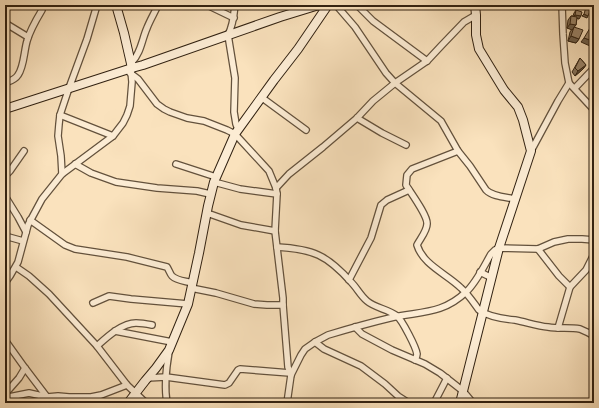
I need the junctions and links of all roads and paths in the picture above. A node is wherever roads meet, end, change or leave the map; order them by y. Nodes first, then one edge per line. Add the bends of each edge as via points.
1 (97, 5) edge
2 (116, 5) edge
3 (158, 5) edge
4 (207, 5) edge
5 (235, 5) edge
6 (319, 5) edge
7 (328, 5) edge
8 (336, 5) edge
9 (357, 5) edge
10 (475, 5) edge
11 (562, 5) edge
12 (41, 6) edge
13 (476, 15) junction
14 (234, 18) junction
15 (5, 23) edge
16 (228, 35) junction
17 (28, 37) junction
18 (427, 61) junction
19 (131, 68) junction
20 (594, 68) edge
21 (5, 83) edge
22 (395, 83) junction
23 (569, 83) junction
24 (69, 88) junction
25 (575, 88) junction
26 (261, 97) junction
27 (5, 109) edge
28 (594, 110) edge
29 (60, 115) junction
30 (357, 118) junction
31 (306, 130) dead end
32 (237, 131) junction
33 (113, 136) junction
34 (406, 145) dead end
35 (24, 151) dead end
36 (458, 151) junction
37 (531, 151) junction
38 (75, 164) junction
39 (176, 164) dead end
40 (62, 174) junction
41 (5, 176) edge
42 (214, 180) junction
43 (410, 190) junction
44 (277, 191) junction
45 (210, 194) junction
46 (5, 196) edge
47 (516, 199) junction
48 (207, 213) junction
49 (30, 220) junction
50 (275, 231) junction
51 (26, 232) junction
52 (5, 236) edge
53 (594, 240) edge
54 (23, 241) junction
55 (277, 247) junction
56 (499, 248) junction
57 (538, 249) junction
58 (594, 254) edge
59 (16, 267) junction
60 (480, 272) junction
61 (492, 278) junction
62 (349, 280) junction
63 (5, 283) edge
64 (191, 286) junction
65 (570, 286) junction
66 (466, 293) junction
67 (93, 303) dead end
68 (188, 304) junction
69 (282, 305) junction
70 (483, 312) junction
71 (397, 316) junction
72 (152, 325) dead end
73 (355, 327) junction
74 (558, 328) junction
75 (114, 331) junction
76 (594, 336) edge
77 (5, 340) edge
78 (172, 342) junction
79 (315, 342) junction
80 (97, 346) junction
81 (169, 350) junction
82 (415, 360) junction
83 (25, 368) junction
84 (290, 374) junction
85 (166, 377) junction
86 (147, 378) junction
87 (448, 378) junction
88 (127, 385) junction
89 (463, 391) junction
90 (135, 394) junction
91 (5, 395) edge
92 (47, 396) junction
93 (50, 403) edge
94 (128, 403) edge
95 (146, 403) edge
96 (167, 403) edge
97 (287, 403) edge
98 (409, 403) edge
99 (434, 403) edge
100 (460, 403) edge
101 (473, 403) edge

1 - 24 street
2 - 19 street
3 - 19 street
4 - 14 street
5 - 14 street
6 - 16 street
7 - 26 street via 298,50
8 - 22 street
9 - 18 street via 373,21
10 - 13 street
11 - 23 street via 565,63
12 - 17 street via 42,10
13 - 18 street via 464,22
13 - 37 street via 479,49 504,90 518,107
14 - 16 street
15 - 17 street
16 - 19 street
16 - 32 street via 235,78 234,112
17 - 21 street via 21,70 14,80
18 - 22 street
19 - 24 street
19 - 32 street via 157,104 164,109
19 - 33 street via 130,106 123,123
20 - 25 street
22 - 30 street
22 - 36 street via 440,121
23 - 25 street
23 - 37 street
24 - 27 street
24 - 29 street
25 - 28 street
26 - 31 street
26 - 32 street
29 - 33 street
29 - 40 street via 58,136
30 - 34 street
30 - 44 street via 289,174
32 - 42 street
32 - 44 street via 269,171
33 - 38 street
35 - 41 street
36 - 43 street via 412,169 406,181
36 - 47 street via 488,193
37 - 47 street
38 - 40 street
38 - 45 street via 116,182
39 - 42 street
40 - 49 street via 42,199
42 - 44 street via 240,189
42 - 45 street
43 - 62 street via 381,205 371,238
43 - 66 street via 427,224 417,245 419,249 426,259
44 - 50 street
45 - 48 street
46 - 51 street
47 - 56 street
48 - 50 street via 241,225
48 - 64 street
49 - 51 street
49 - 64 street via 75,250 127,257 167,267 171,275
50 - 55 street
51 - 54 street
52 - 54 street
53 - 57 street via 568,239
54 - 59 street
55 - 62 street via 311,251 323,256
55 - 69 street
56 - 57 street
56 - 60 street via 491,254
56 - 61 street
57 - 65 street
58 - 65 street via 586,270
59 - 63 street
59 - 80 street via 49,294
60 - 61 street
60 - 66 street
61 - 70 street
62 - 71 street via 367,301
64 - 68 street
64 - 69 street via 254,304
65 - 74 street
66 - 70 street
66 - 71 street via 439,310
67 - 68 street via 109,296
68 - 78 street
69 - 84 street
70 - 74 street via 491,316
70 - 89 street
71 - 73 street
71 - 82 street via 413,343 417,354
72 - 75 street via 134,323
73 - 79 street
73 - 82 street via 362,334
74 - 76 street via 574,328
75 - 78 street
75 - 80 street
77 - 83 street
78 - 81 street
79 - 84 street via 305,349
79 - 98 street via 324,349 361,366
80 - 88 street
81 - 85 street
81 - 86 street
82 - 87 street
83 - 91 street
83 - 92 street
84 - 85 street via 240,369 225,385
84 - 97 street
85 - 86 street
85 - 96 street
86 - 90 street
87 - 89 street
87 - 99 street
88 - 90 street
88 - 92 street via 91,397
89 - 100 street
89 - 101 street
90 - 94 street
90 - 95 street
91 - 92 street
92 - 93 street

